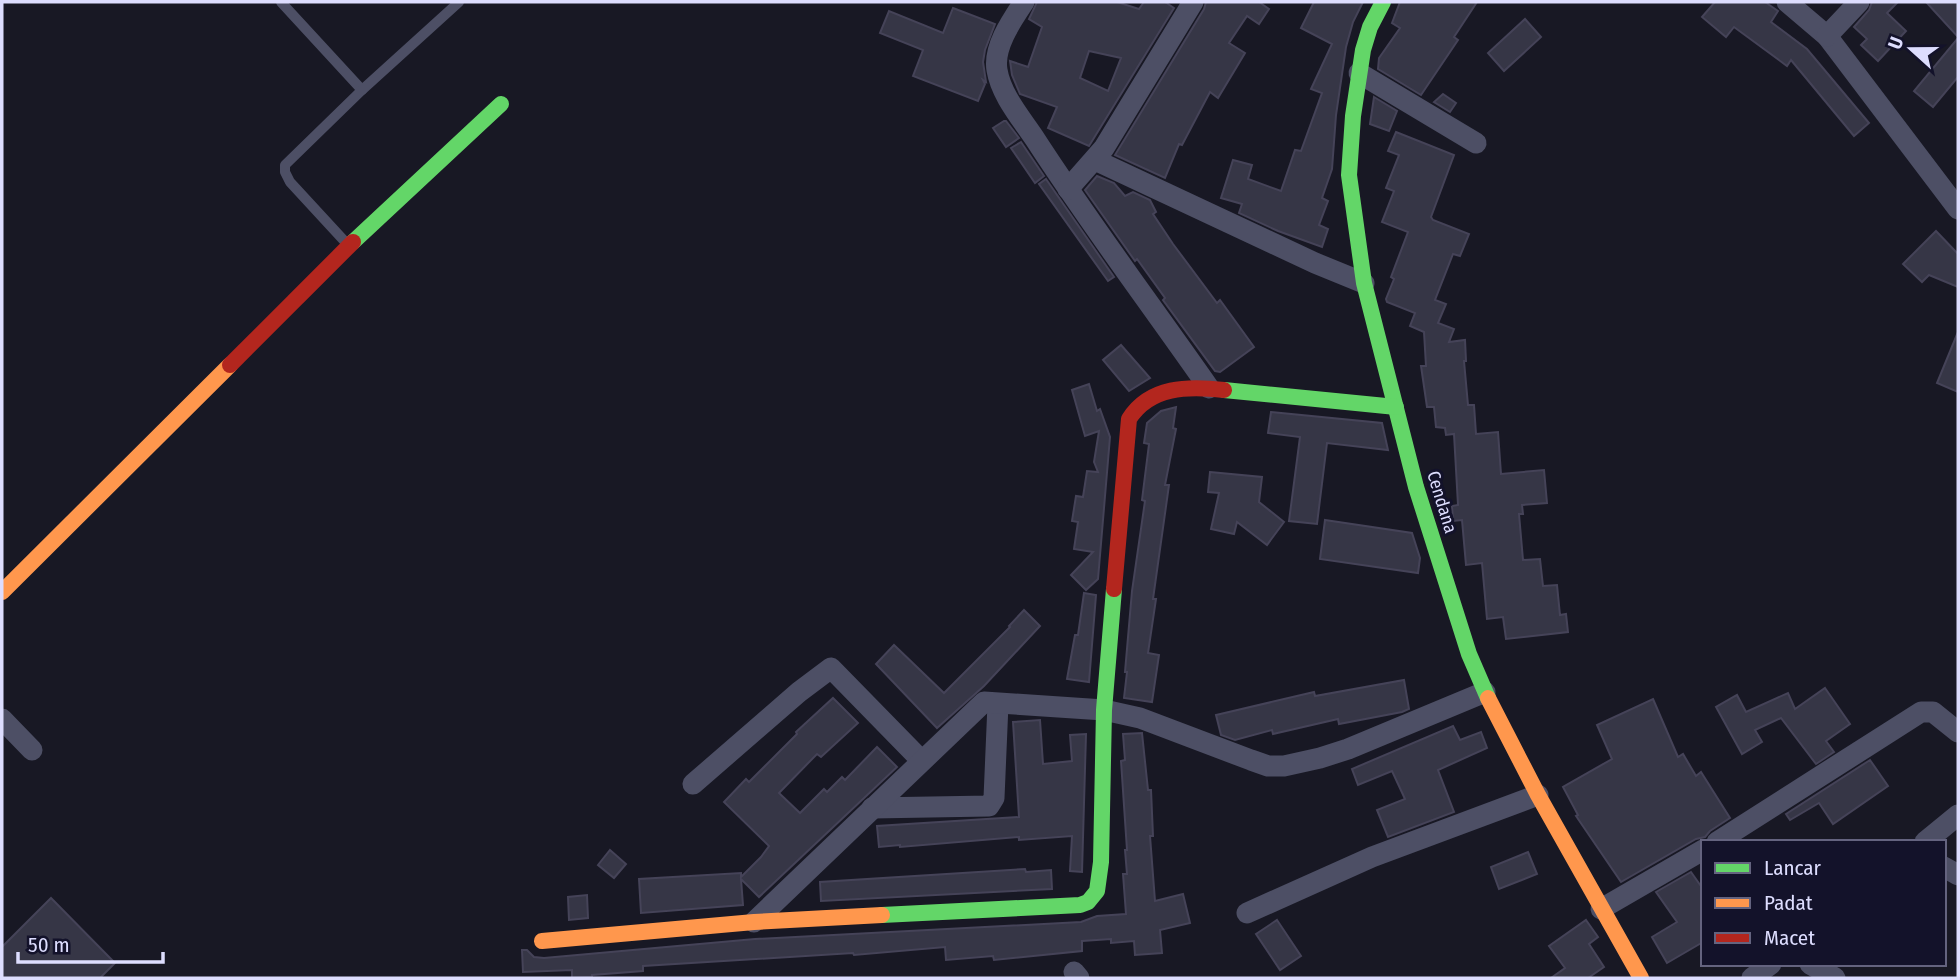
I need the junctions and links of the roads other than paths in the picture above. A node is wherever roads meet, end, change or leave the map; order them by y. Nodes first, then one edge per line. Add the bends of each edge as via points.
1 (281, 2) edge
2 (459, 2) edge
3 (1024, 2) edge
4 (1193, 2) edge
5 (1384, 2) edge
6 (1787, 2) edge
7 (1859, 2) edge
8 (1827, 36) junction
9 (1359, 73) junction
10 (362, 90) junction
11 (501, 104) dead end
12 (1476, 143) dead end
13 (1095, 160) junction
14 (1069, 189) junction
15 (1958, 209) edge
16 (349, 246) junction
17 (1364, 283) junction
18 (1209, 388) junction
19 (1396, 407) junction
20 (2, 592) edge
21 (1485, 692) junction
22 (998, 704) junction
23 (1104, 710) junction
24 (2, 719) edge
25 (1958, 732) edge
26 (32, 750) dead end
27 (921, 760) junction
28 (693, 785) dead end
29 (1538, 795) junction
30 (872, 808) junction
31 (1958, 816) edge
32 (1752, 834) edge
33 (1726, 840) edge
34 (1928, 840) edge
35 (1701, 851) edge
36 (1601, 909) junction
37 (1247, 913) dead end
38 (754, 922) junction
39 (542, 941) dead end
40 (1768, 966) edge
41 (1814, 966) edge
42 (1641, 978) edge
43 (1752, 978) edge
44 (1835, 978) edge

1 - 10 lane
2 - 10 lane
3 - 14 street via 999,51 998,76
4 - 13 street
5 - 9 street, Cendana via 1370,27
6 - 8 street
7 - 8 street
8 - 15 street
9 - 12 street
9 - 17 street, Cendana via 1349,174
10 - 16 lane via 285,165 290,182
11 - 16 street
13 - 14 street
13 - 17 street
14 - 18 street
16 - 20 street
17 - 19 street, Cendana
18 - 19 street
18 - 23 street via 1154,393 1129,419
19 - 21 street, Cendana via 1424,513
21 - 23 street via 1348,750 1284,766 1251,761 1140,718
21 - 29 street, Cendana
22 - 23 street
22 - 27 street via 981,704
22 - 30 street via 994,798 989,806
23 - 38 street via 1101,862 1097,891 1088,902
24 - 26 street
25 - 32 street via 1940,716 1921,712
27 - 28 street via 831,668
27 - 30 street
29 - 36 street, Cendana
29 - 37 street via 1372,857
30 - 38 street
31 - 34 street
32 - 33 street
35 - 36 street
36 - 42 street, Cendana
38 - 39 street
40 - 43 street
41 - 44 street

